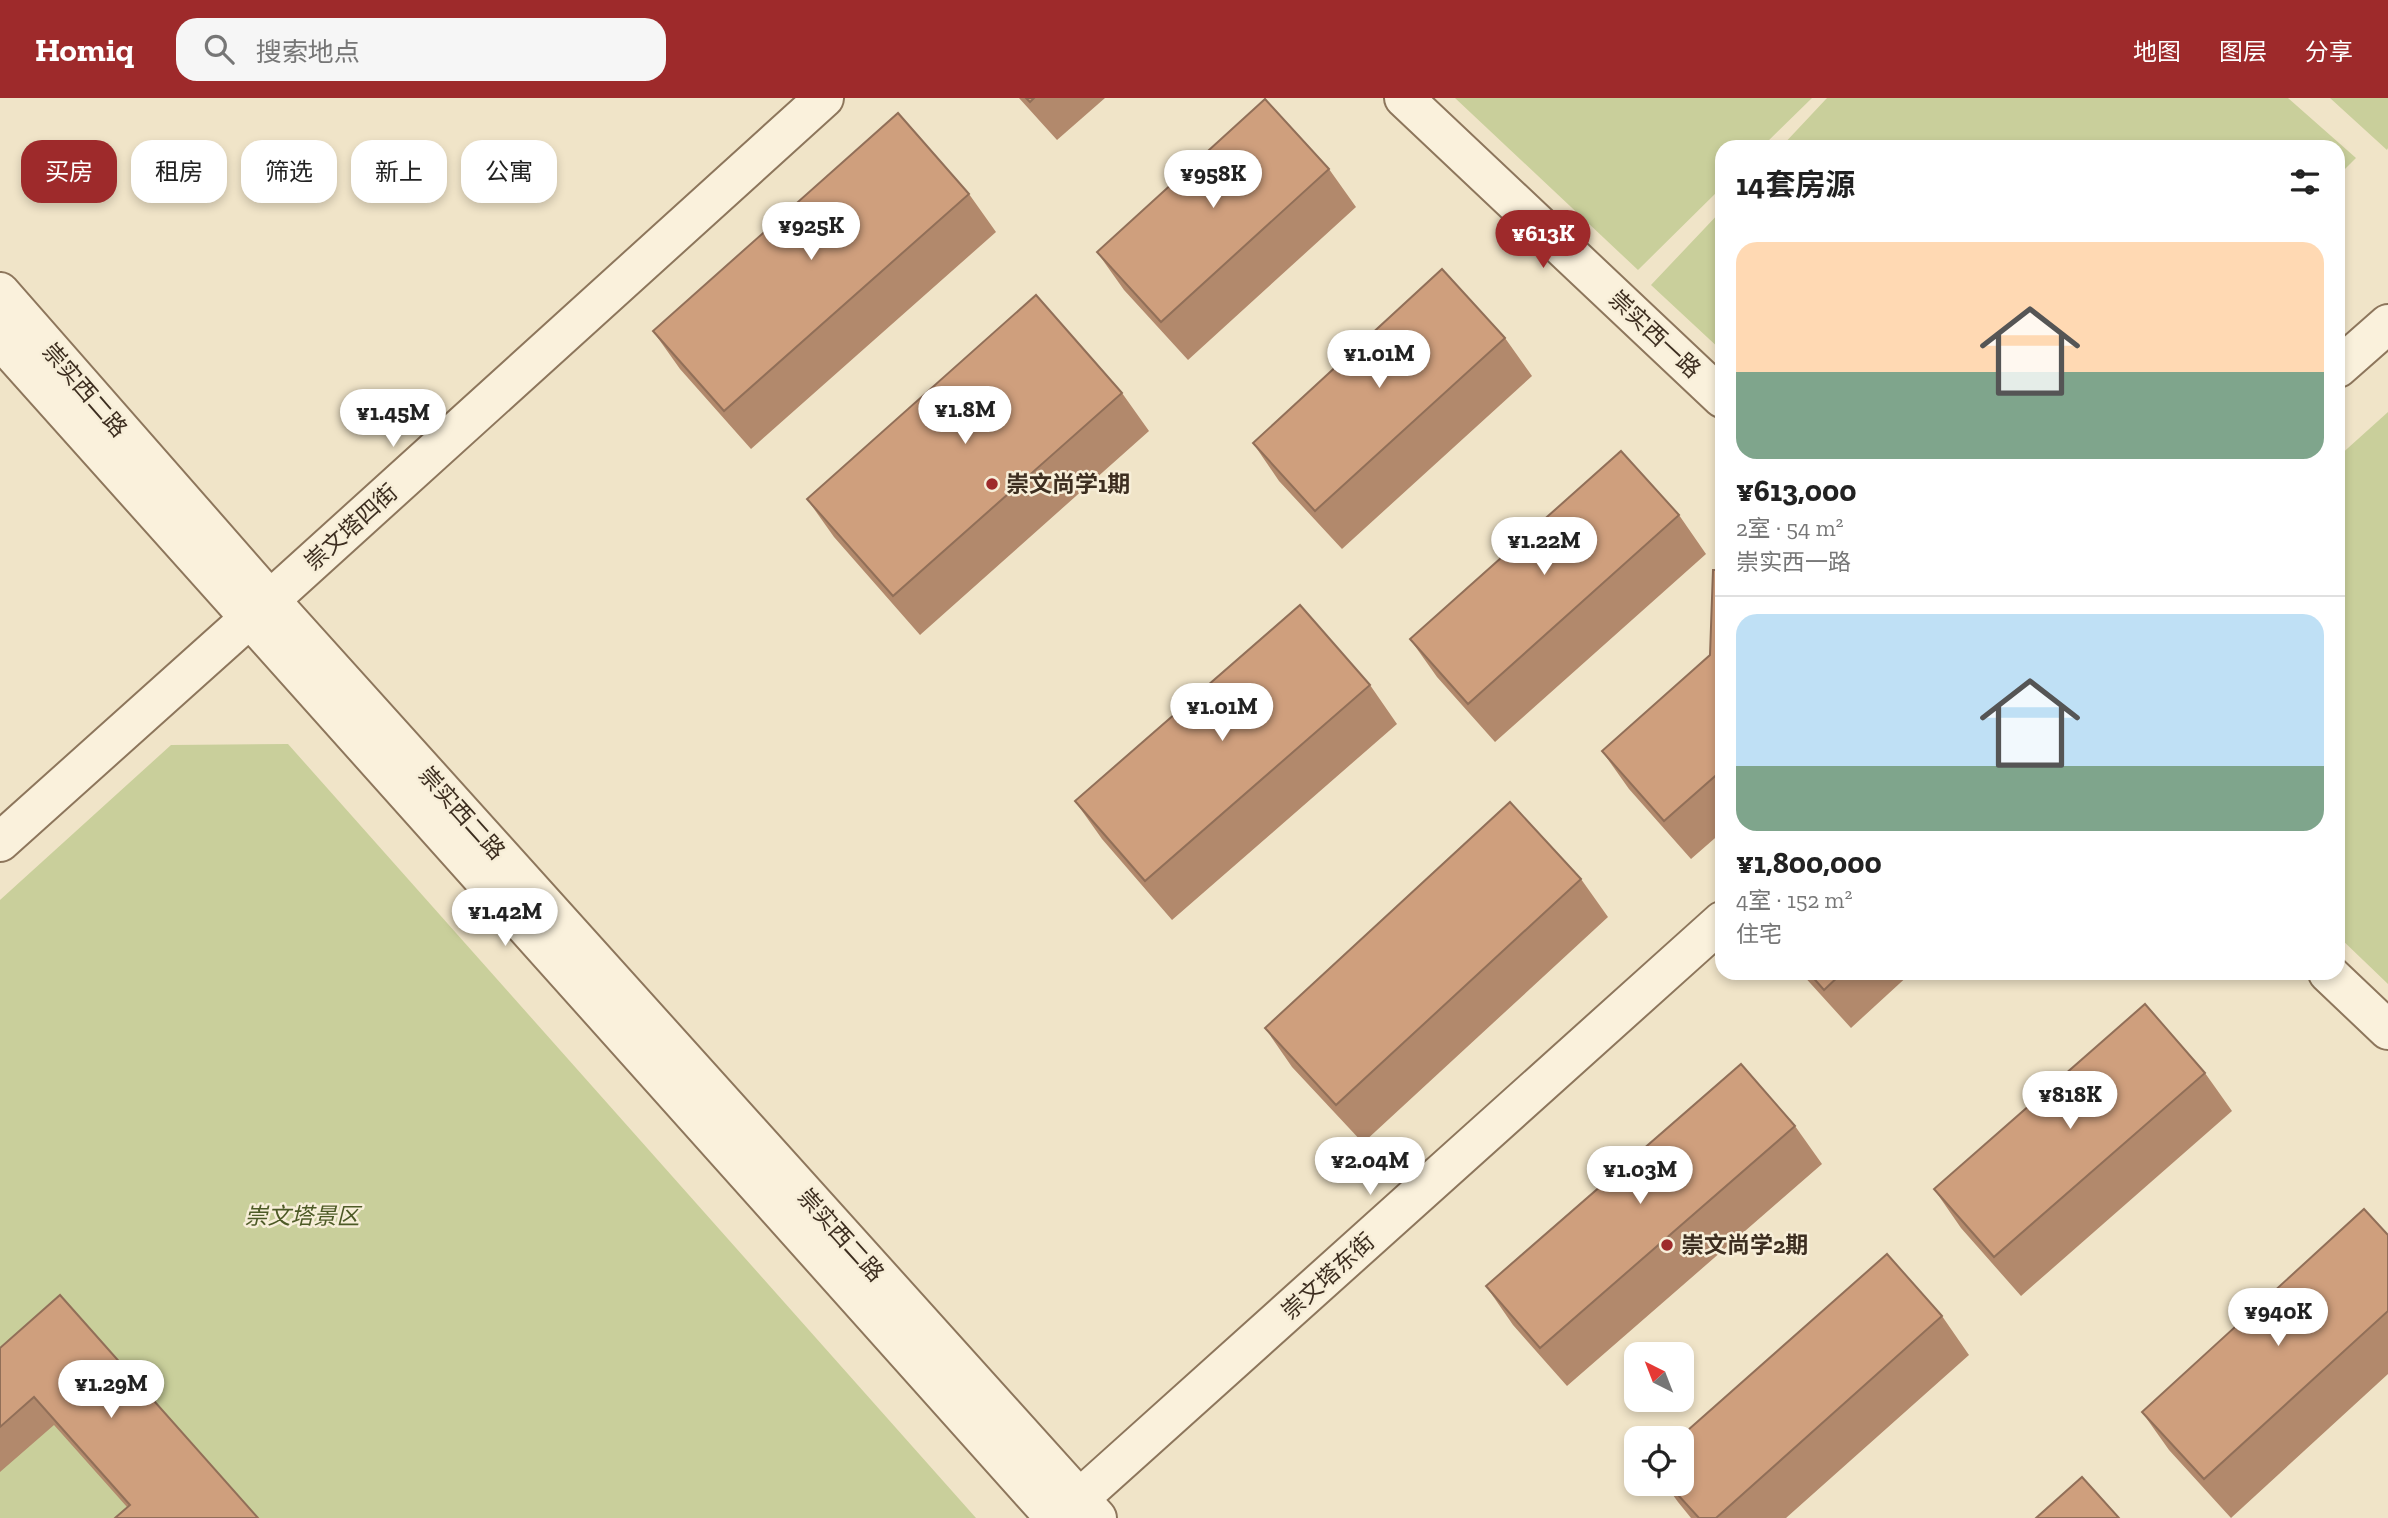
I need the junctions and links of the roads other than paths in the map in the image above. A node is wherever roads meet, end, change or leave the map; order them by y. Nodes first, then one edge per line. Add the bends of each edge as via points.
1 (824, 98) edge
2 (1404, 98) edge
3 (0, 292) edge
4 (2388, 324) edge
5 (0, 339) edge
6 (2345, 362) edge
7 (1715, 391) edge
8 (260, 610) junction
9 (0, 842) edge
10 (1715, 927) edge
11 (2335, 980) edge
12 (2388, 1030) edge
13 (1072, 1513) edge

1 - 8 street, 崇文塔四街
2 - 7 street, 崇实西一路
3 - 8 street, 崇实西二路
4 - 6 street
5 - 8 street, 崇实西二路
8 - 9 street, 崇文塔四街
8 - 13 street, 崇实西二路
10 - 13 street, 崇文塔东街
11 - 12 street

